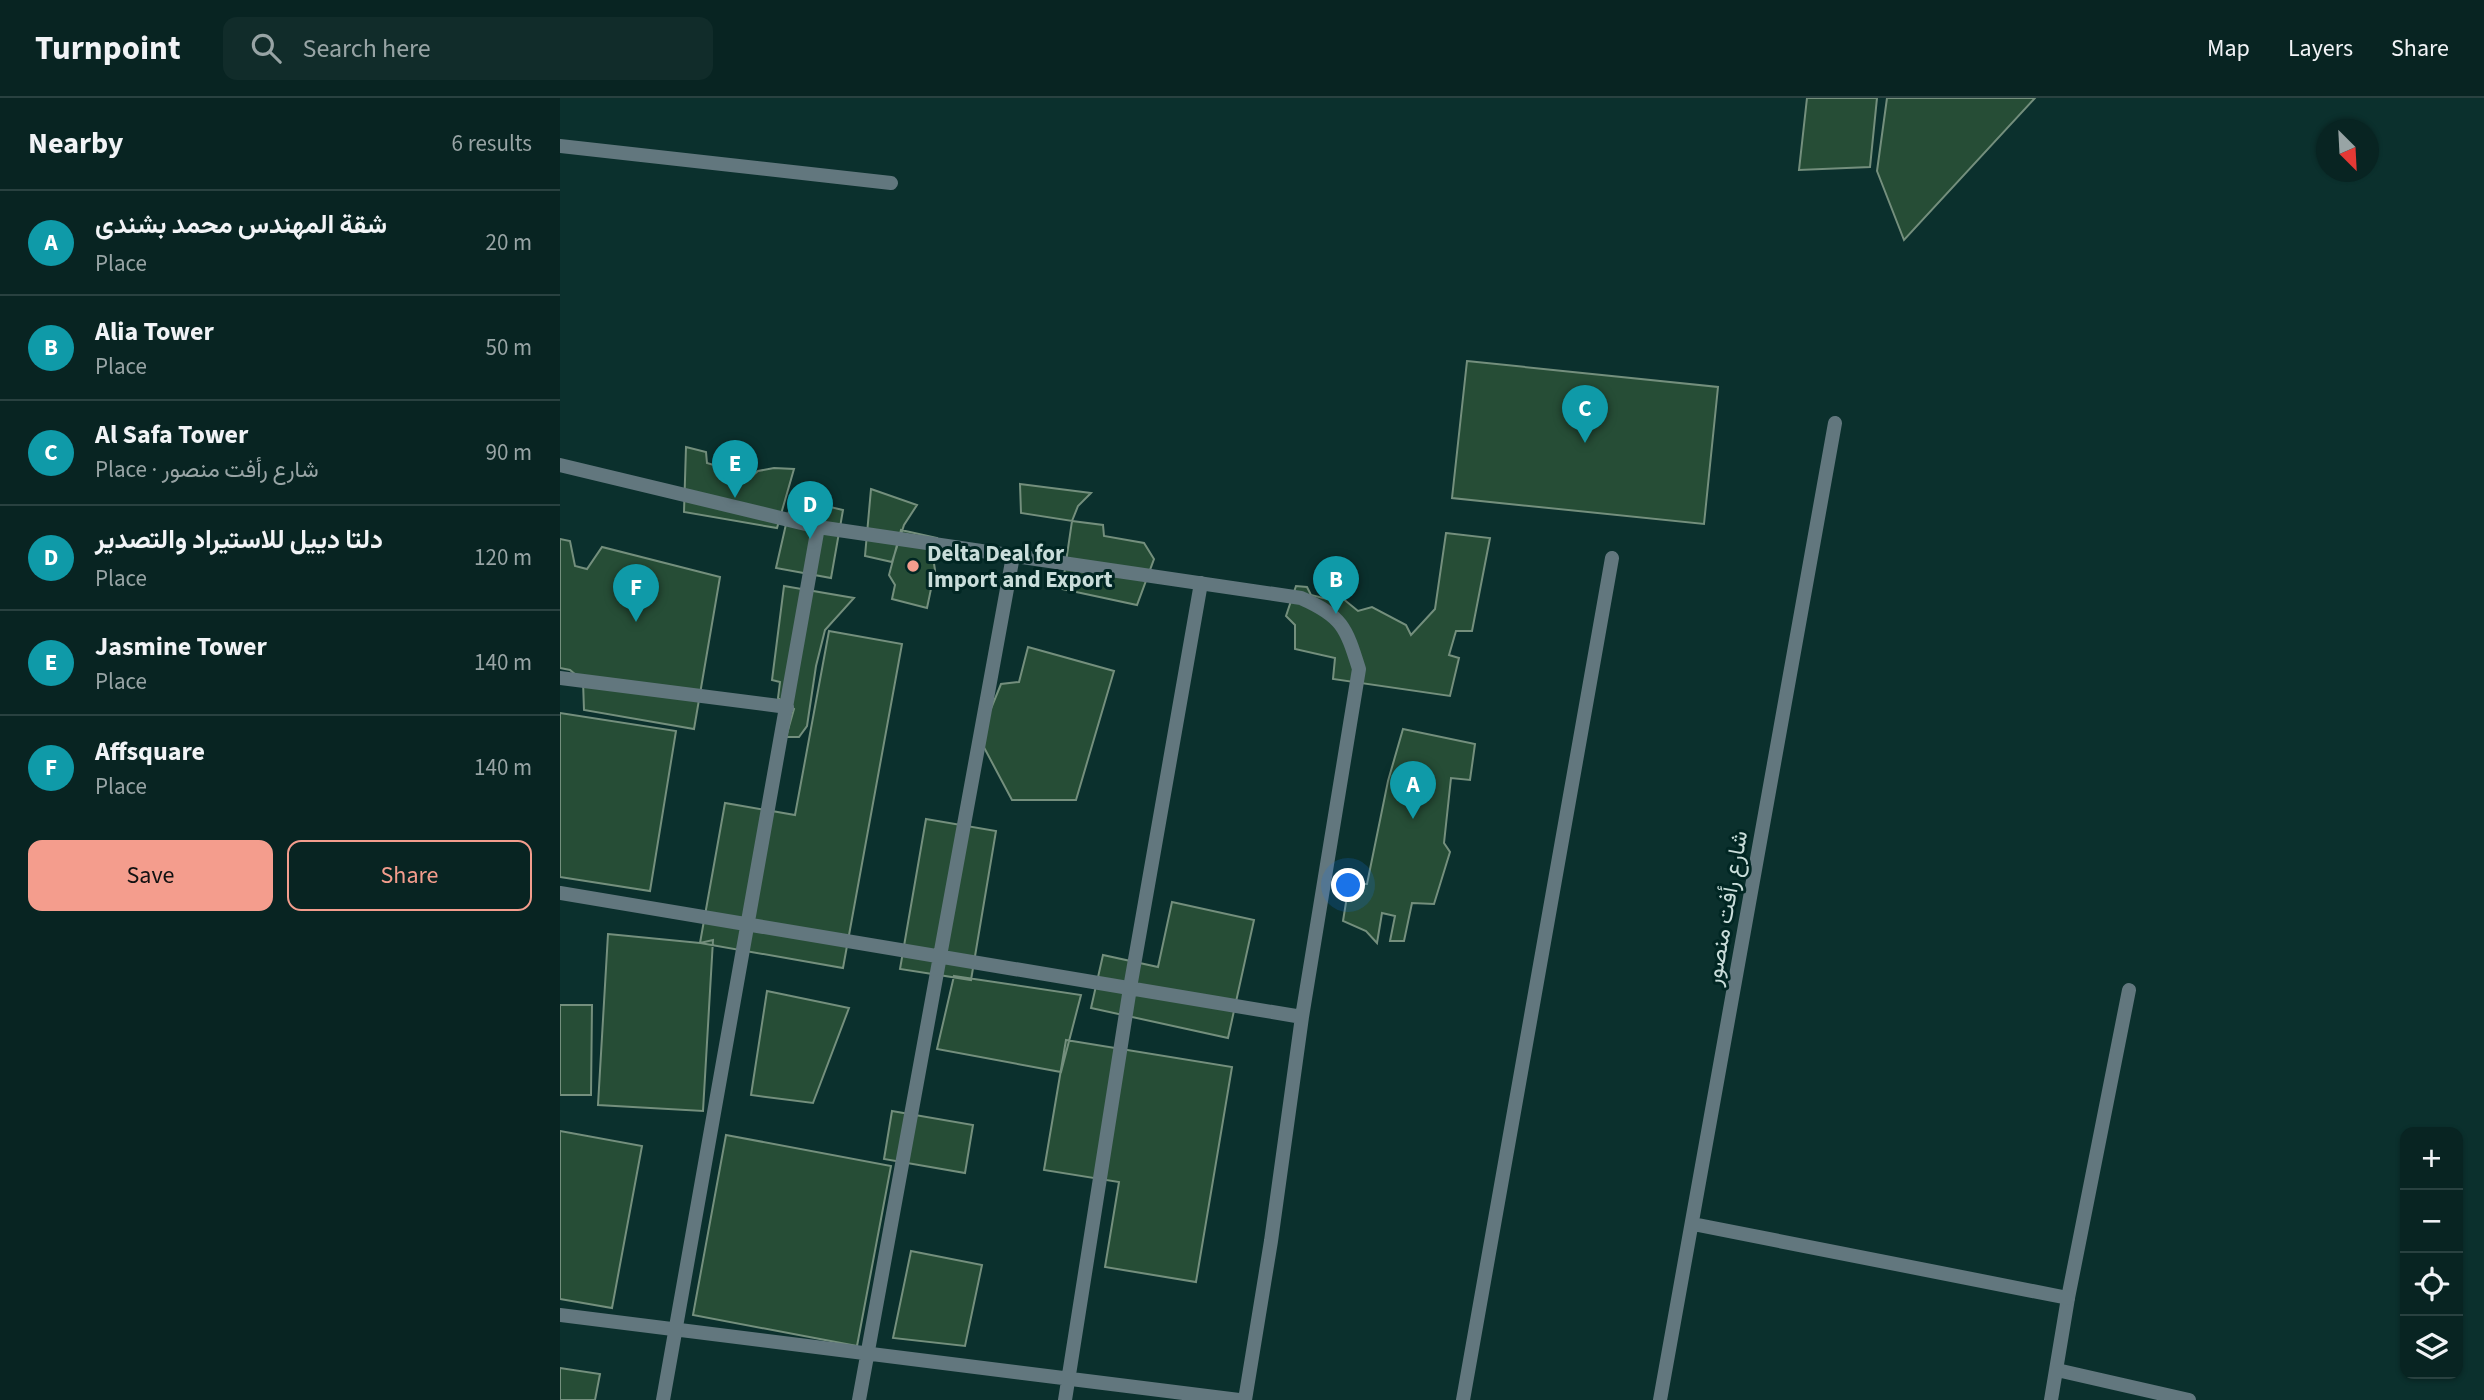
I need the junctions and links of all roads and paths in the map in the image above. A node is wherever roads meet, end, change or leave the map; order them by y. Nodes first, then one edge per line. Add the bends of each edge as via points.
1 (560, 146) edge
2 (891, 183) dead end
3 (1835, 423) dead end
4 (560, 465) edge
5 (818, 527) junction
6 (1013, 556) junction
7 (1612, 558) dead end
8 (1201, 583) junction
9 (560, 678) edge
10 (787, 707) junction
11 (560, 893) edge
12 (748, 924) junction
13 (938, 956) junction
14 (1130, 988) junction
15 (2129, 990) dead end
16 (1302, 1017) junction
17 (1693, 1224) junction
18 (2068, 1298) junction
19 (560, 1315) edge
20 (676, 1329) junction
21 (868, 1353) junction
22 (2057, 1370) junction
23 (1069, 1379) junction
24 (663, 1400) edge
25 (859, 1400) edge
26 (1065, 1400) edge
27 (1239, 1400) edge
28 (1245, 1400) edge
29 (1462, 1400) edge
30 (1660, 1400) edge
31 (2051, 1400) edge
32 (2189, 1400) edge

1 - 2 street
3 - 17 street, شارع رأفت منصور
4 - 5 street
5 - 6 street
5 - 10 street
6 - 8 street
6 - 13 street
7 - 29 street
8 - 14 street
8 - 16 street via 1301,598 1323,608 1340,621 1359,668
9 - 10 street
10 - 12 street
11 - 12 street
12 - 13 street
12 - 20 street
13 - 14 street
13 - 21 street
14 - 16 street
14 - 23 street
15 - 18 street
16 - 28 street
17 - 18 street
17 - 30 street, شارع رأفت منصور
18 - 22 street
19 - 20 street
20 - 21 street
20 - 24 street
21 - 23 street
21 - 25 street
22 - 31 street
22 - 32 street
23 - 26 street
23 - 27 street

